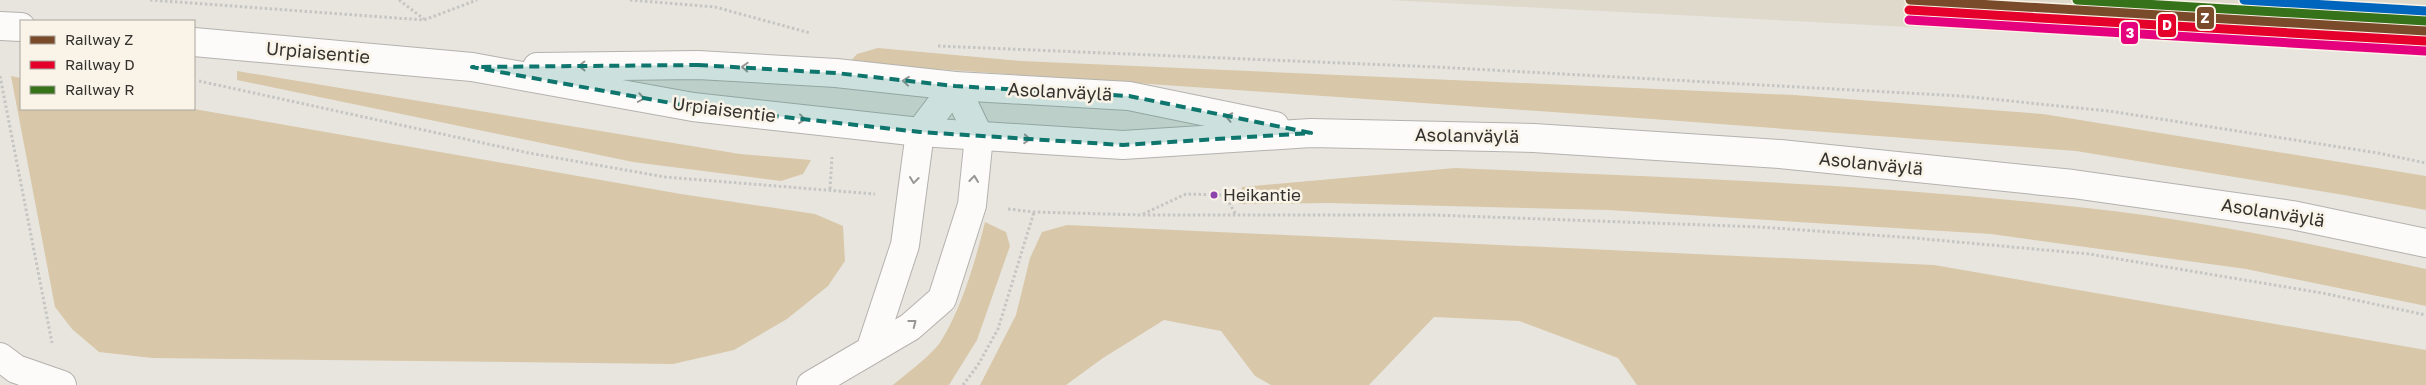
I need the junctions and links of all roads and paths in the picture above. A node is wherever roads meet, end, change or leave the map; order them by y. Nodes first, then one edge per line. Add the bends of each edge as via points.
1 (150, 0) edge
2 (399, 0) edge
3 (477, 0) edge
4 (630, 0) edge
5 (424, 20) junction
6 (0, 26) edge
7 (20, 27) edge
8 (819, 36) dead end
9 (195, 42) edge
10 (928, 45) dead end
11 (472, 67) junction
12 (0, 76) edge
13 (195, 80) edge
14 (955, 86) junction
15 (920, 132) junction
16 (1311, 133) junction
17 (979, 136) junction
18 (2426, 163) edge
19 (870, 193) dead end
20 (1142, 215) junction
21 (1236, 215) junction
22 (2426, 243) edge
23 (2426, 315) edge
24 (871, 348) junction
25 (54, 352) dead end
26 (0, 357) edge
27 (62, 385) edge
28 (810, 385) edge
29 (963, 385) edge

1 - 5 path
2 - 5 path
3 - 5 path
4 - 8 path via 715,7
6 - 7 main road
9 - 11 main road, Urpiaisentie
10 - 18 path via 1436,67 1960,96 2109,111
14 -> 11 main road, Urpiaisentie via 836,73 698,65
11 -> 15 main road, Urpiaisentie via 693,107
12 - 25 path
13 - 19 path via 529,153 664,177
14 - 15 main road
16 -> 14 main road, Asolanväylä via 1129,96
14 - 17 main road
15 - 17 main road, Urpiaisentie
15 -> 24 main road via 905,245
17 -> 16 main road, Asolanväylä via 1123,145
16 - 22 main road, Asolanväylä via 1534,138 1790,155 2073,184 2292,215
24 -> 17 main road via 910,326 942,299 970,212
20 - 21 path
20 - 21 path via 1186,194 1225,195
20 - 29 path via 1034,212 998,329
21 - 23 path via 1434,215 1760,227 1914,238 2089,254 2322,293
24 - 28 main road
26 - 27 main road via 16,369

